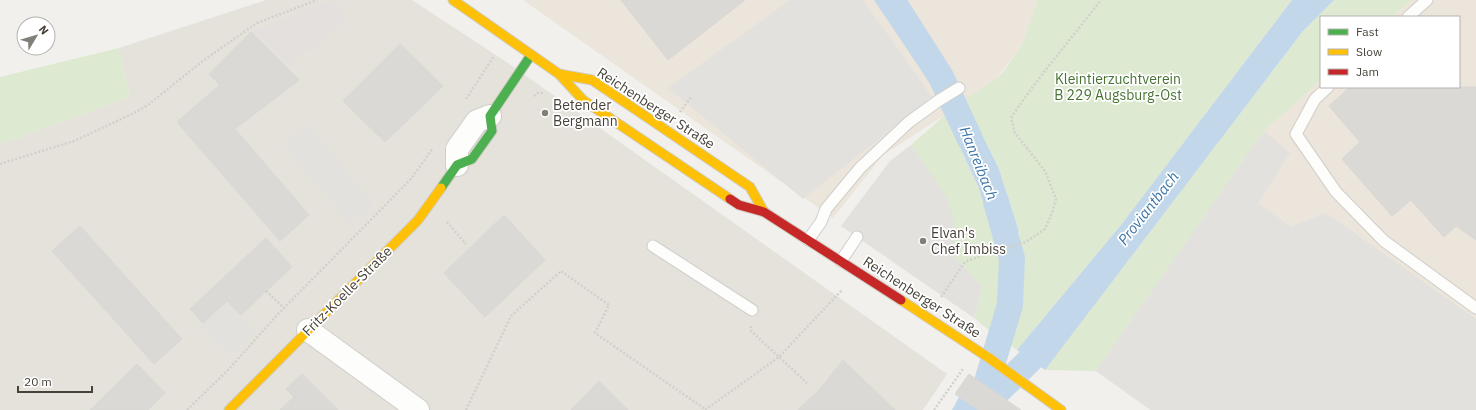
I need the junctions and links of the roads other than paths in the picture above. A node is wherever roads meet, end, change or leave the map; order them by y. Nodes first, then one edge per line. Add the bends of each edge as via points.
1 (453, 0) edge
2 (1427, 0) edge
3 (1409, 16) edge
4 (532, 55) junction
5 (559, 74) junction
6 (959, 88) dead end
7 (1327, 88) edge
8 (490, 116) joint
9 (457, 165) joint
10 (764, 212) junction
11 (857, 237) dead end
12 (808, 240) junction
13 (653, 246) dead end
14 (841, 261) junction
15 (1476, 308) edge
16 (752, 310) road end
17 (308, 330) junction
18 (229, 410) edge
19 (418, 410) edge
20 (1061, 410) edge

1 - 4 street, Reichenberger Straße
2 - 3 lane
4 - 5 street, Reichenberger Straße
4 - 8 street, Fritz-Koelle-Straße
5 - 10 street, Reichenberger Straße via 583,100 739,205
5 - 10 street, Reichenberger Straße via 592,80 750,187
6 - 12 lane via 909,122 860,168 826,209 821,222
7 - 15 lane via 1315,99 1296,134 1336,192 1384,241
8 - 9 street, Fritz-Koelle-Straße via 477,121 457,149
9 - 17 street, Fritz-Koelle-Straße via 418,220
10 - 12 street, Reichenberger Straße
11 - 14 lane
12 - 14 street, Reichenberger Straße
13 - 16 lane
14 - 20 street, Reichenberger Straße via 979,351
17 - 18 street, Fritz-Koelle-Straße
17 - 19 street

